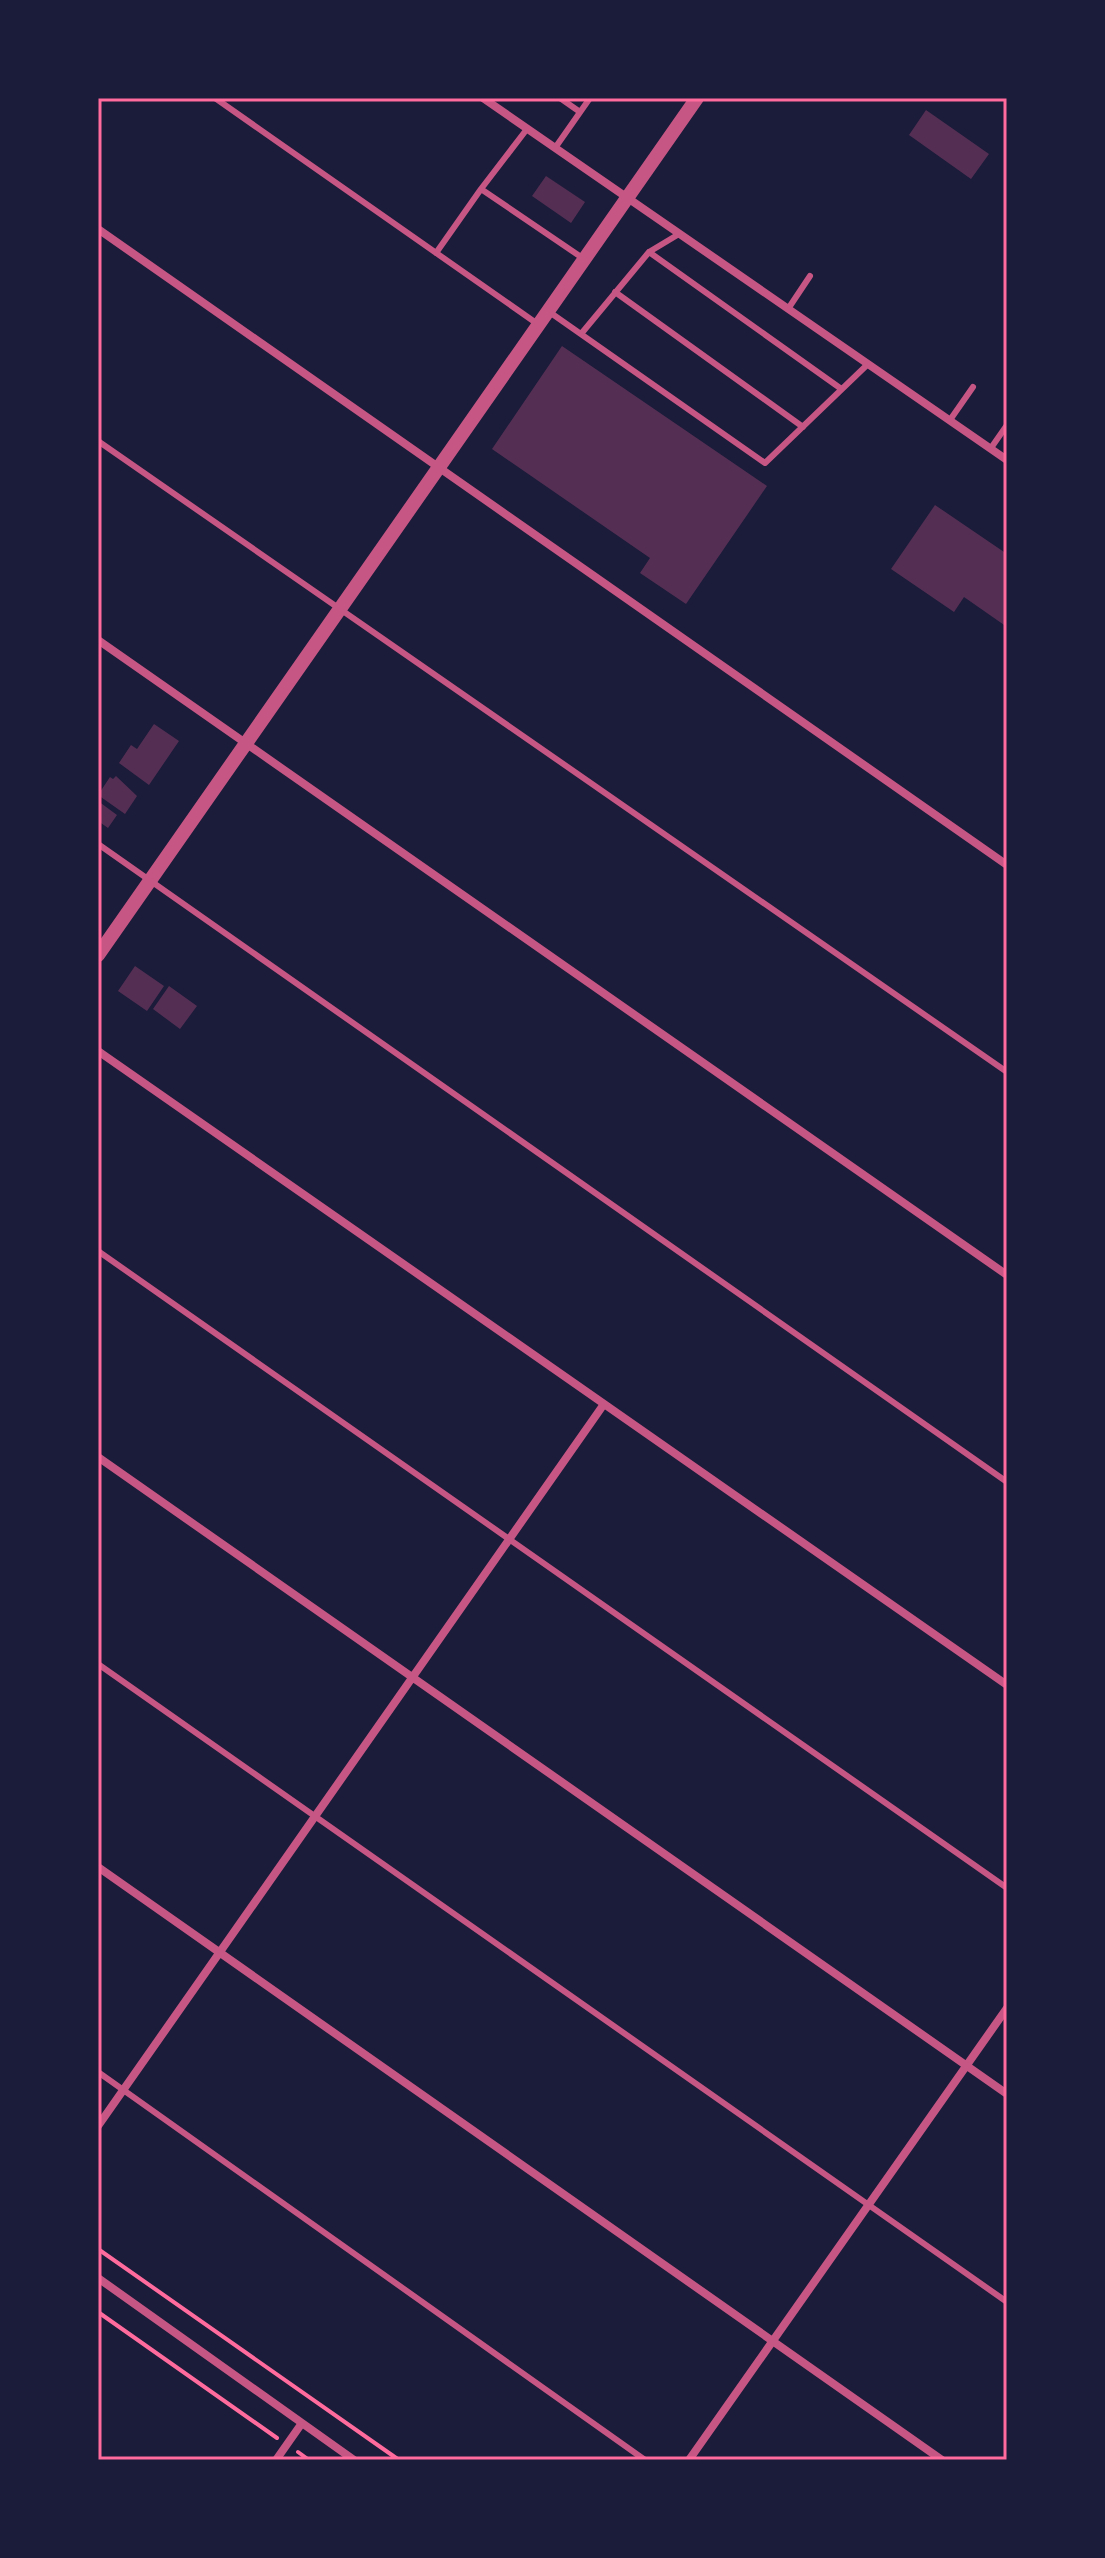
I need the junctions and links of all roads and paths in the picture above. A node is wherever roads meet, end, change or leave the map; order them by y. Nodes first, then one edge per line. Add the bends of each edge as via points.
1 (215, 98) edge
2 (560, 98) edge
3 (590, 98) edge
4 (485, 99) edge
5 (689, 101) edge
6 (580, 112) junction
7 (527, 129) junction
8 (555, 148) junction
9 (481, 189) junction
10 (626, 198) junction
11 (98, 229) edge
12 (679, 234) junction
13 (649, 252) junction
14 (436, 253) junction
15 (584, 259) junction
16 (810, 276) dead end
17 (615, 292) junction
18 (788, 309) junction
19 (548, 311) junction
20 (539, 325) junction
21 (581, 334) junction
22 (868, 364) junction
23 (973, 387) dead end
24 (840, 388) junction
25 (950, 420) junction
26 (1007, 425) edge
27 (803, 427) junction
28 (98, 441) edge
29 (991, 448) junction
30 (1007, 460) edge
31 (439, 469) junction
32 (339, 611) junction
33 (98, 640) edge
34 (245, 744) junction
35 (98, 844) edge
36 (1007, 865) edge
37 (150, 880) junction
38 (98, 955) edge
39 (98, 1051) edge
40 (1007, 1072) edge
41 (98, 1251) edge
42 (1007, 1275) edge
43 (604, 1404) junction
44 (98, 1457) edge
45 (1007, 1482) edge
46 (510, 1540) junction
47 (98, 1664) edge
48 (414, 1680) junction
49 (1007, 1685) edge
50 (316, 1817) junction
51 (98, 1867) edge
52 (1007, 1888) edge
53 (219, 1953) junction
54 (1007, 2008) edge
55 (966, 2066) junction
56 (98, 2072) edge
57 (123, 2090) junction
58 (1007, 2094) edge
59 (98, 2126) edge
60 (868, 2205) junction
61 (98, 2249) edge
62 (98, 2278) edge
63 (1007, 2302) edge
64 (98, 2312) edge
65 (772, 2342) junction
66 (302, 2423) junction
67 (287, 2445) junction
68 (276, 2460) edge
69 (309, 2460) edge
70 (354, 2460) edge
71 (399, 2460) edge
72 (645, 2460) edge
73 (689, 2460) edge
74 (942, 2460) edge

1 - 14 lane
2 - 6 lane
3 - 6 lane
4 - 7 street
5 - 10 street
6 - 8 lane
7 - 8 street
7 - 9 lane
8 - 10 street
9 - 14 lane
9 - 15 lane
10 - 12 street
10 - 15 street
11 - 31 street
12 - 13 lane
12 - 18 street
13 - 17 lane
13 - 24 lane
14 - 20 lane
15 - 19 street
16 - 18 lane
17 - 21 lane
17 - 27 lane
18 - 22 street
19 - 20 street
19 - 21 lane
20 - 31 street
21 - 27 lane via 765,463
22 - 24 lane
22 - 25 street
23 - 25 lane
24 - 27 lane
25 - 29 street
26 - 29 lane
28 - 32 lane
29 - 30 street
31 - 32 street
31 - 36 street
32 - 34 street
32 - 40 lane
33 - 34 street
34 - 37 street
34 - 42 street
35 - 37 lane
37 - 38 street
37 - 45 lane
39 - 43 street
41 - 46 lane
43 - 46 street
43 - 49 street
44 - 48 street
46 - 48 street
46 - 52 lane
47 - 50 lane
48 - 50 street
48 - 55 street
50 - 53 street
50 - 60 lane
51 - 53 street
53 - 57 street
53 - 65 street
54 - 55 street
55 - 58 street
55 - 60 street
56 - 57 lane
57 - 59 street
57 - 72 lane
60 - 63 lane
60 - 65 street
61 - 71 path
62 - 66 street
64 - 67 path
65 - 73 street
65 - 74 street
66 - 67 street
66 - 70 street
67 - 68 street
67 - 69 path

